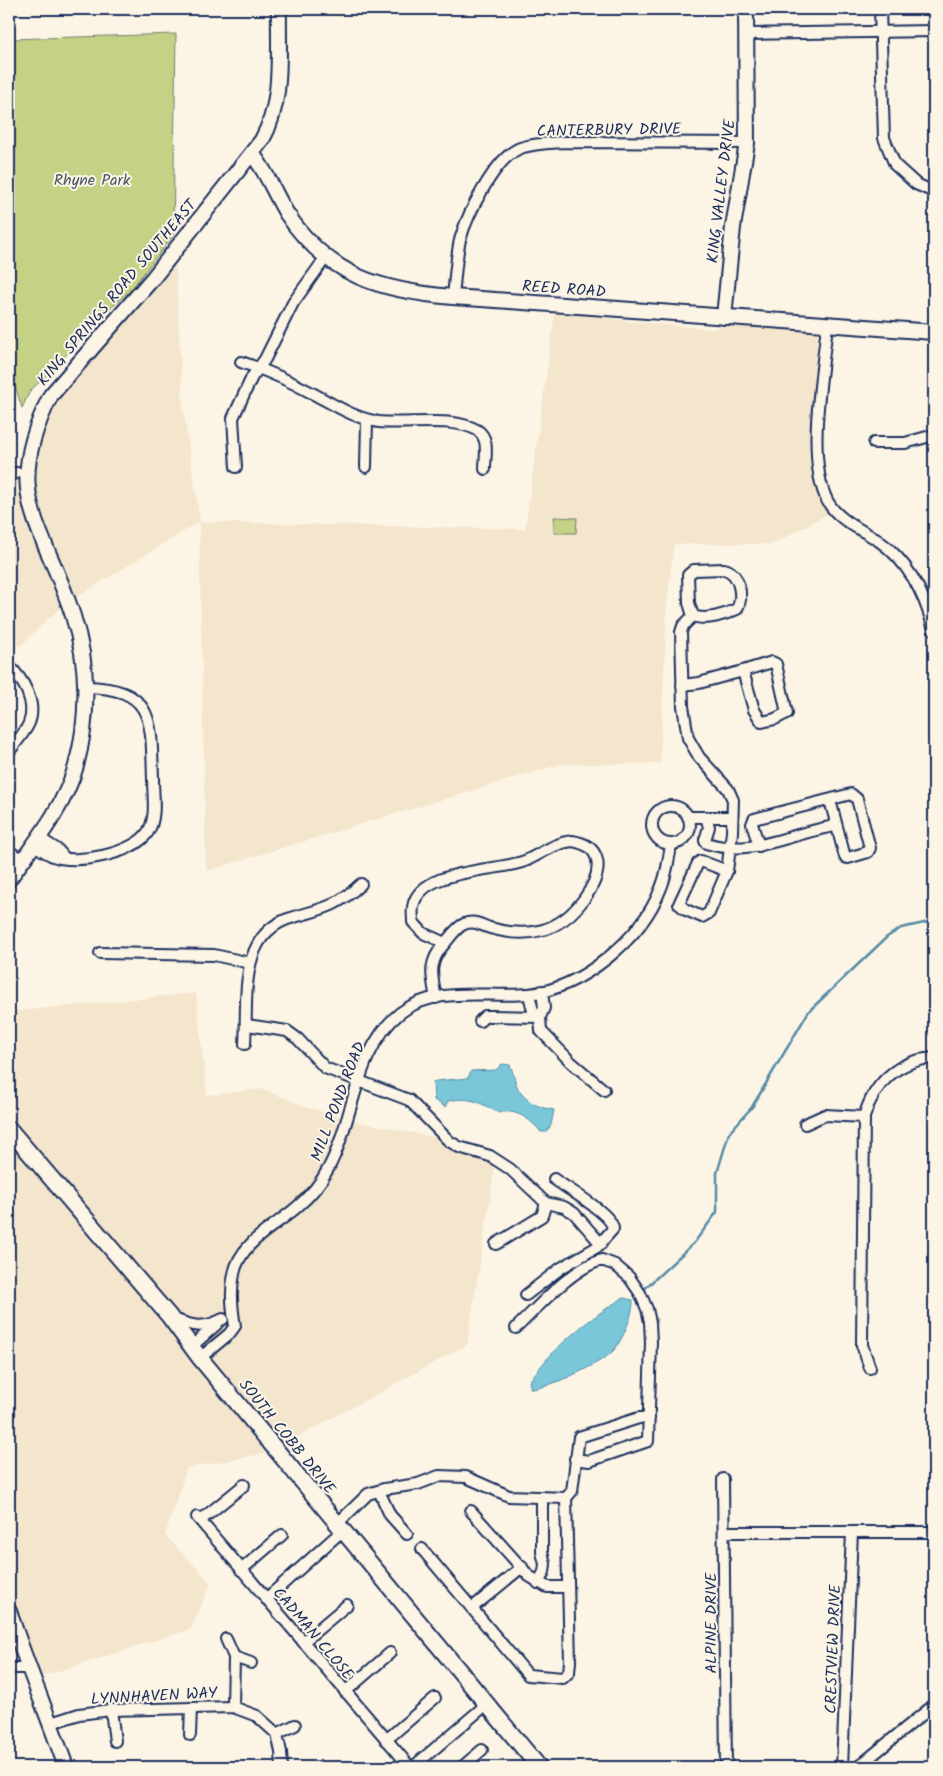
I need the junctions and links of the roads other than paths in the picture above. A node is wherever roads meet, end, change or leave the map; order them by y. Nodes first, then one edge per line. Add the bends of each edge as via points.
1 (279, 9) edge
2 (746, 9) edge
3 (880, 9) edge
4 (881, 31) junction
5 (934, 31) edge
6 (747, 34) junction
7 (747, 143) junction
8 (252, 154) junction
9 (934, 180) edge
10 (932, 191) edge
11 (326, 257) junction
12 (454, 297) junction
13 (724, 317) junction
14 (827, 324) junction
15 (934, 332) edge
16 (241, 362) dead end
17 (259, 368) junction
18 (367, 420) junction
19 (934, 435) edge
20 (874, 443) dead end
21 (236, 467) dead end
22 (366, 467) dead end
23 (485, 469) dead end
24 (13, 473) edge
25 (932, 610) edge
26 (693, 616) junction
27 (934, 630) edge
28 (9, 666) edge
29 (743, 671) junction
30 (682, 685) junction
31 (85, 687) junction
32 (9, 752) edge
33 (830, 800) junction
34 (688, 816) junction
35 (732, 817) junction
36 (706, 818) junction
37 (836, 826) junction
38 (687, 834) junction
39 (36, 840) junction
40 (705, 840) junction
41 (671, 844) junction
42 (758, 846) junction
43 (729, 848) junction
44 (9, 851) edge
45 (22, 860) junction
46 (727, 871) junction
47 (9, 879) edge
48 (360, 884) dead end
49 (445, 943) junction
50 (100, 954) dead end
51 (250, 962) junction
52 (542, 991) junction
53 (529, 994) junction
54 (436, 998) junction
55 (540, 1017) junction
56 (480, 1021) dead end
57 (246, 1025) junction
58 (245, 1044) dead end
59 (934, 1058) edge
60 (360, 1082) junction
61 (604, 1090) dead end
62 (864, 1117) junction
63 (805, 1124) dead end
64 (9, 1129) edge
65 (554, 1179) dead end
66 (546, 1203) junction
67 (496, 1244) dead end
68 (601, 1244) junction
69 (526, 1295) dead end
70 (169, 1316) junction
71 (228, 1317) junction
72 (516, 1328) dead end
73 (196, 1353) junction
74 (870, 1368) dead end
75 (649, 1418) junction
76 (575, 1459) junction
77 (723, 1479) dead end
78 (244, 1485) dead end
79 (379, 1491) junction
80 (542, 1497) junction
81 (566, 1498) junction
82 (471, 1511) dead end
83 (340, 1527) junction
84 (724, 1532) junction
85 (852, 1532) junction
86 (934, 1532) edge
87 (406, 1534) dead end
88 (282, 1536) dead end
89 (422, 1549) dead end
90 (522, 1567) junction
91 (241, 1570) junction
92 (538, 1583) junction
93 (568, 1586) junction
94 (266, 1599) junction
95 (347, 1605) dead end
96 (472, 1608) junction
97 (9, 1611) edge
98 (226, 1639) dead end
99 (303, 1642) junction
100 (390, 1653) dead end
101 (234, 1657) junction
102 (251, 1663) dead end
103 (9, 1668) edge
104 (27, 1668) junction
105 (345, 1692) junction
106 (435, 1698) dead end
107 (487, 1704) junction
108 (934, 1705) edge
109 (190, 1708) junction
110 (233, 1708) junction
111 (111, 1710) junction
112 (51, 1723) junction
113 (295, 1725) dead end
114 (277, 1734) junction
115 (190, 1735) dead end
116 (115, 1740) dead end
117 (386, 1740) junction
118 (482, 1750) dead end
119 (66, 1767) edge
120 (282, 1767) edge
121 (411, 1767) edge
122 (462, 1767) edge
123 (539, 1767) edge
124 (726, 1767) edge
125 (842, 1767) edge
126 (858, 1767) edge

1 - 8 street, KING SPRINGS ROAD SOUTHEAST via 275,109 266,134
2 - 6 street, KING VALLEY DRIVE
3 - 4 street
4 - 5 street
4 - 6 street
4 - 10 street via 884,138 895,165 916,184
6 - 7 street, KING VALLEY DRIVE
7 - 12 street, CANTERBURY DRIVE via 565,142 518,149 488,181 465,227 459,248
7 - 13 street, KING VALLEY DRIVE via 733,227
8 - 11 street, REED ROAD via 294,224
8 - 24 street, KING SPRINGS ROAD SOUTHEAST via 153,278 51,395 25,438
9 - 10 street
11 - 12 street, REED ROAD via 349,273 377,285
11 - 17 street via 293,303
12 - 13 street, REED ROAD
13 - 14 street, REED ROAD
14 - 15 street, REED ROAD
14 - 25 street via 816,442 824,492 839,515 896,556
16 - 17 street
17 - 18 street
17 - 21 street via 233,418
18 - 22 street
18 - 23 street via 471,427 480,432 486,443
19 - 20 street via 905,443
24 - 31 street, KING SPRINGS ROAD SOUTHEAST via 27,517 73,617 83,656
25 - 27 street
26 - 26 street via 705,618 737,609 739,593 734,574 724,570 690,572 688,603
26 - 30 street via 681,632
28 - 32 street via 25,686 31,711 29,723
29 - 29 street via 775,662 787,713 775,719 759,720
29 - 30 street
30 - 35 street via 684,726 688,738 699,757 728,789 733,800
31 - 39 street, KING SPRINGS ROAD SOUTHEAST via 76,766 63,798
31 - 39 street via 113,689 127,694 147,714 152,736 153,817 146,835 128,848 85,859 54,857
33 - 37 street
33 - 37 street via 855,795 870,850 862,855 845,857
33 - 42 street via 754,819 752,824
34 - 36 street
34 - 38 street via 690,826
34 - 41 street via 675,806 665,807 654,816 653,832
35 - 36 street
35 - 43 street
36 - 40 street via 709,827
37 - 42 street
38 - 40 street
38 - 41 street
39 - 45 street, KING SPRINGS ROAD SOUTHEAST
40 - 43 street via 723,842
41 - 52 street, MILL POND ROAD via 662,887 654,903 613,954 578,980
42 - 43 street
43 - 46 street
44 - 45 street
45 - 47 street, KING SPRINGS ROAD SOUTHEAST
46 - 46 street via 707,916 699,916 680,906 679,901 698,862 704,861
48 - 51 street via 338,904 274,925 258,941
49 - 49 street via 463,924 475,922 510,932 537,933 549,929 570,914 591,888 597,873 595,853 583,844 564,842 525,861 453,875 432,883 420,892 413,906 413,922 423,933
49 - 54 street via 435,954 431,975
50 - 51 street via 214,955
51 - 57 street
52 - 53 street, MILL POND ROAD
52 - 55 street via 544,1008
53 - 54 street, MILL POND ROAD via 461,994
53 - 55 street via 533,1011
54 - 60 street, MILL POND ROAD via 401,1012 382,1032 373,1046
55 - 56 street via 485,1016
55 - 61 street via 541,1031
57 - 58 street
57 - 60 street via 287,1031 325,1068
59 - 62 street via 911,1062 891,1073 872,1097
60 - 66 street via 409,1100 449,1141 490,1156 510,1169
60 - 71 street, MILL POND ROAD via 324,1177 308,1197 256,1239 240,1259 234,1272
62 - 63 street via 825,1116
62 - 74 street via 862,1345
64 - 70 main road, SOUTH COBB DRIVE
65 - 68 street via 581,1196 610,1221 612,1232
66 - 67 street via 542,1216
66 - 68 street via 574,1213
68 - 69 street via 561,1268
70 - 71 street via 196,1327 212,1325
70 - 73 main road, SOUTH COBB DRIVE
71 - 73 street
71 - 73 street, MILL POND ROAD via 235,1326 229,1334
72 - 75 street via 554,1291 581,1271 602,1260 615,1265 640,1294 650,1322
73 - 83 main road, SOUTH COBB DRIVE
75 - 76 street via 639,1418 582,1436 578,1440
75 - 76 street via 648,1441 589,1461
76 - 81 street via 572,1490
77 - 84 street, ALPINE DRIVE
78 - 91 street, CADMAN CLOSE via 199,1518
79 - 80 street via 454,1475 475,1480 508,1496
79 - 83 street via 362,1498
79 - 87 street via 390,1515
80 - 81 street
80 - 92 street via 545,1564
81 - 93 street
82 - 90 street
83 - 94 street
83 - 107 main road, SOUTH COBB DRIVE
84 - 85 street
84 - 124 street, ALPINE DRIVE
85 - 86 street
85 - 125 street, CRESTVIEW DRIVE
88 - 91 street
89 - 96 street
90 - 92 street
90 - 96 street
91 - 94 street, CADMAN CLOSE
92 - 93 street via 547,1587
93 - 96 street via 570,1662 569,1672 563,1678 528,1675
94 - 99 street, CADMAN CLOSE
95 - 99 street
97 - 104 street
98 - 101 street
99 - 105 street, CADMAN CLOSE
100 - 105 street
101 - 102 street
101 - 110 street
103 - 104 street
104 - 112 street
105 - 117 street, CADMAN CLOSE
106 - 117 street
107 - 121 street
107 - 123 main road, SOUTH COBB DRIVE
108 - 126 street
109 - 110 street, LYNNHAVEN WAY
109 - 111 street, LYNNHAVEN WAY
109 - 115 street
110 - 114 street, LYNNHAVEN WAY via 257,1716
111 - 112 street, LYNNHAVEN WAY via 79,1714
111 - 116 street
112 - 119 street
113 - 114 street
114 - 120 street
117 - 121 street, CADMAN CLOSE
118 - 122 street

